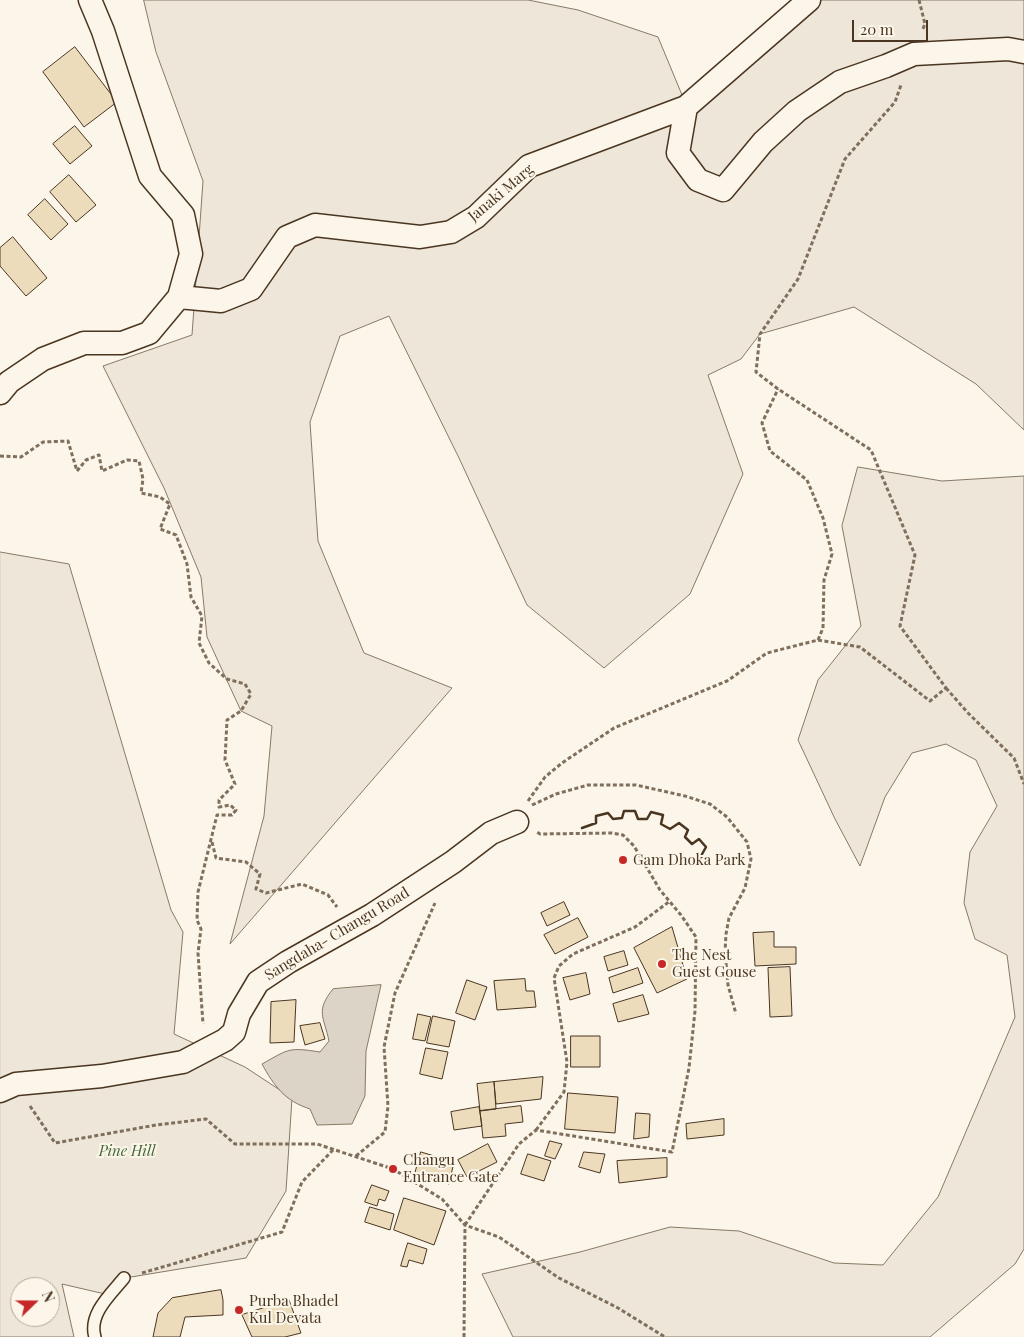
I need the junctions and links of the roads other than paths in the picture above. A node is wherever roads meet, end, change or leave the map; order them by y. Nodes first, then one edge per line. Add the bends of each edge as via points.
1 (90, 0) edge
2 (809, 0) edge
3 (1024, 52) edge
4 (686, 107) junction
5 (179, 298) junction
6 (0, 393) edge
7 (521, 815) road end
8 (8, 1088) edge
9 (124, 1278) road end
10 (95, 1337) edge

1 - 5 street via 150,176 184,215 191,254
2 - 4 street, Janaki Marg
3 - 4 street via 1008,49 914,54 840,82 797,111 763,142 723,190 698,180 678,153
4 - 5 street, Janaki Marg via 529,166 476,217 451,232 420,237 314,225 287,237 251,289 221,301
5 - 6 street via 149,333 122,343 84,343 43,359
7 - 8 street, Sangdaha- Changu Road via 372,914 258,982 239,1014 234,1032 225,1040 183,1062
9 - 10 lane via 103,1302 93,1329

